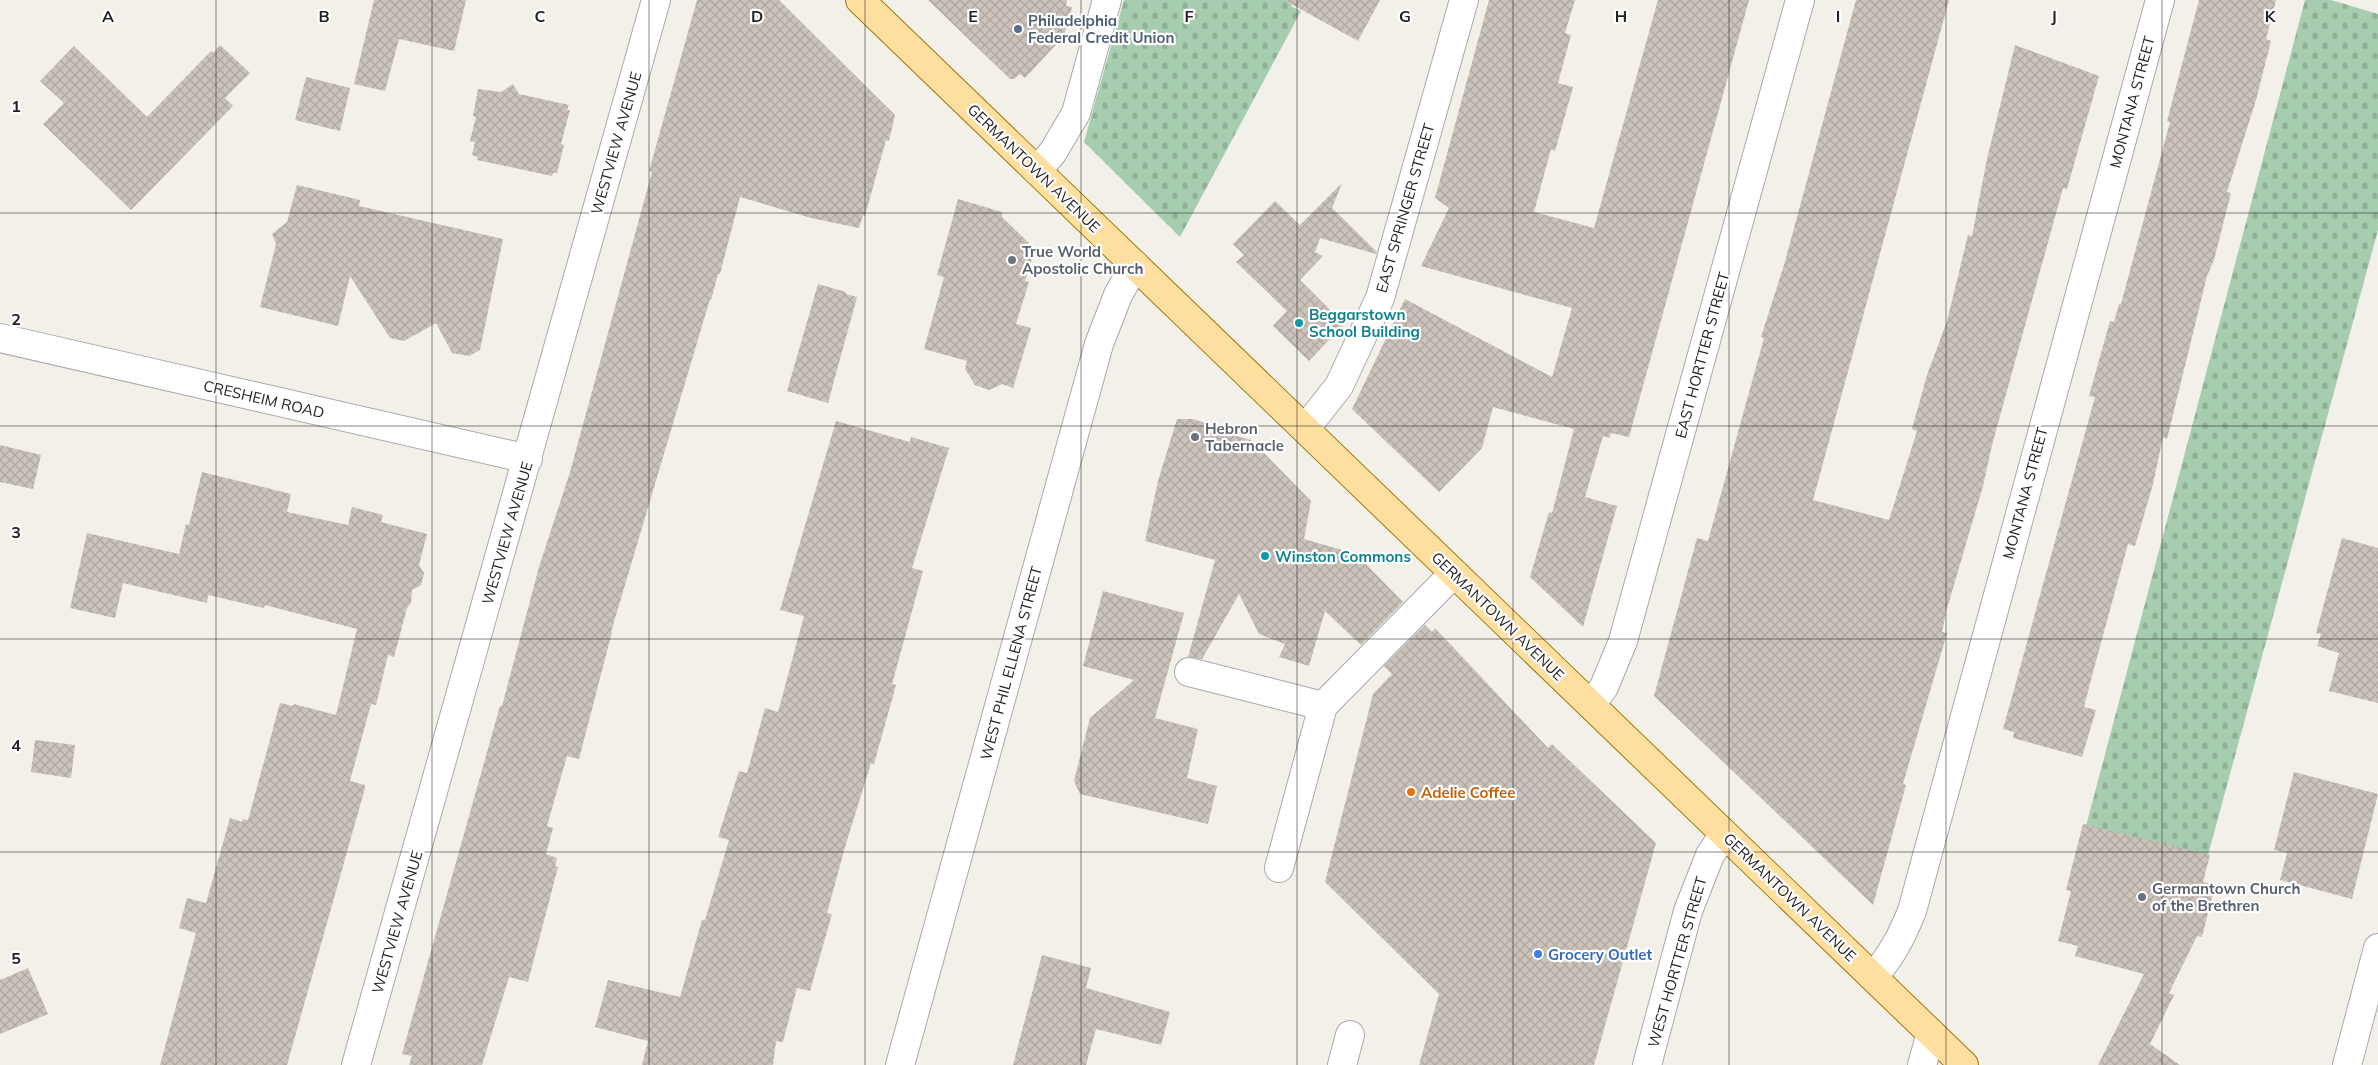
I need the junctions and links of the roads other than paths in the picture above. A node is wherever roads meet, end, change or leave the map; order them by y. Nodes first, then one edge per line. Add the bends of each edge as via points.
1 (656, 0) edge
2 (860, 0) edge
3 (1108, 0) edge
4 (1464, 0) edge
5 (1800, 0) edge
6 (2160, 0) edge
7 (1037, 171) junction
8 (1135, 266) junction
9 (0, 338) edge
10 (1304, 429) junction
11 (528, 459) junction
12 (1454, 574) junction
13 (1189, 672) dead end
14 (1591, 705) junction
15 (1323, 706) junction
16 (1724, 834) junction
17 (1279, 868) dead end
18 (2378, 948) edge
19 (1873, 977) junction
20 (1931, 1033) junction
21 (1350, 1035) dead end
22 (356, 1065) edge
23 (900, 1065) edge
24 (1342, 1065) edge
25 (1647, 1065) edge
26 (1922, 1065) edge
27 (1964, 1065) edge
28 (2346, 1065) edge

1 - 11 street, WESTVIEW AVENUE
2 - 7 main road, GERMANTOWN AVENUE
3 - 7 street via 1076,113 1053,152
4 - 10 street, EAST SPRINGER STREET via 1380,298 1339,386
5 - 14 street, EAST HORTTER STREET via 1623,641 1604,687
6 - 19 street, MONTANA STREET via 1912,911 1890,958
7 - 8 main road, GERMANTOWN AVENUE
8 - 10 main road, GERMANTOWN AVENUE
8 - 23 street, WEST PHIL ELLENA STREET via 1118,295 1099,344
9 - 11 street, CRESHEIM ROAD
10 - 12 main road, GERMANTOWN AVENUE
11 - 22 street, WESTVIEW AVENUE
12 - 14 main road, GERMANTOWN AVENUE
12 - 15 street
13 - 15 street
14 - 16 main road, GERMANTOWN AVENUE
15 - 17 street
16 - 19 main road, GERMANTOWN AVENUE
16 - 25 street, WEST HORTTER STREET via 1707,862 1688,911
18 - 28 street
19 - 20 main road, GERMANTOWN AVENUE
20 - 26 street
20 - 27 main road, GERMANTOWN AVENUE
21 - 24 street

